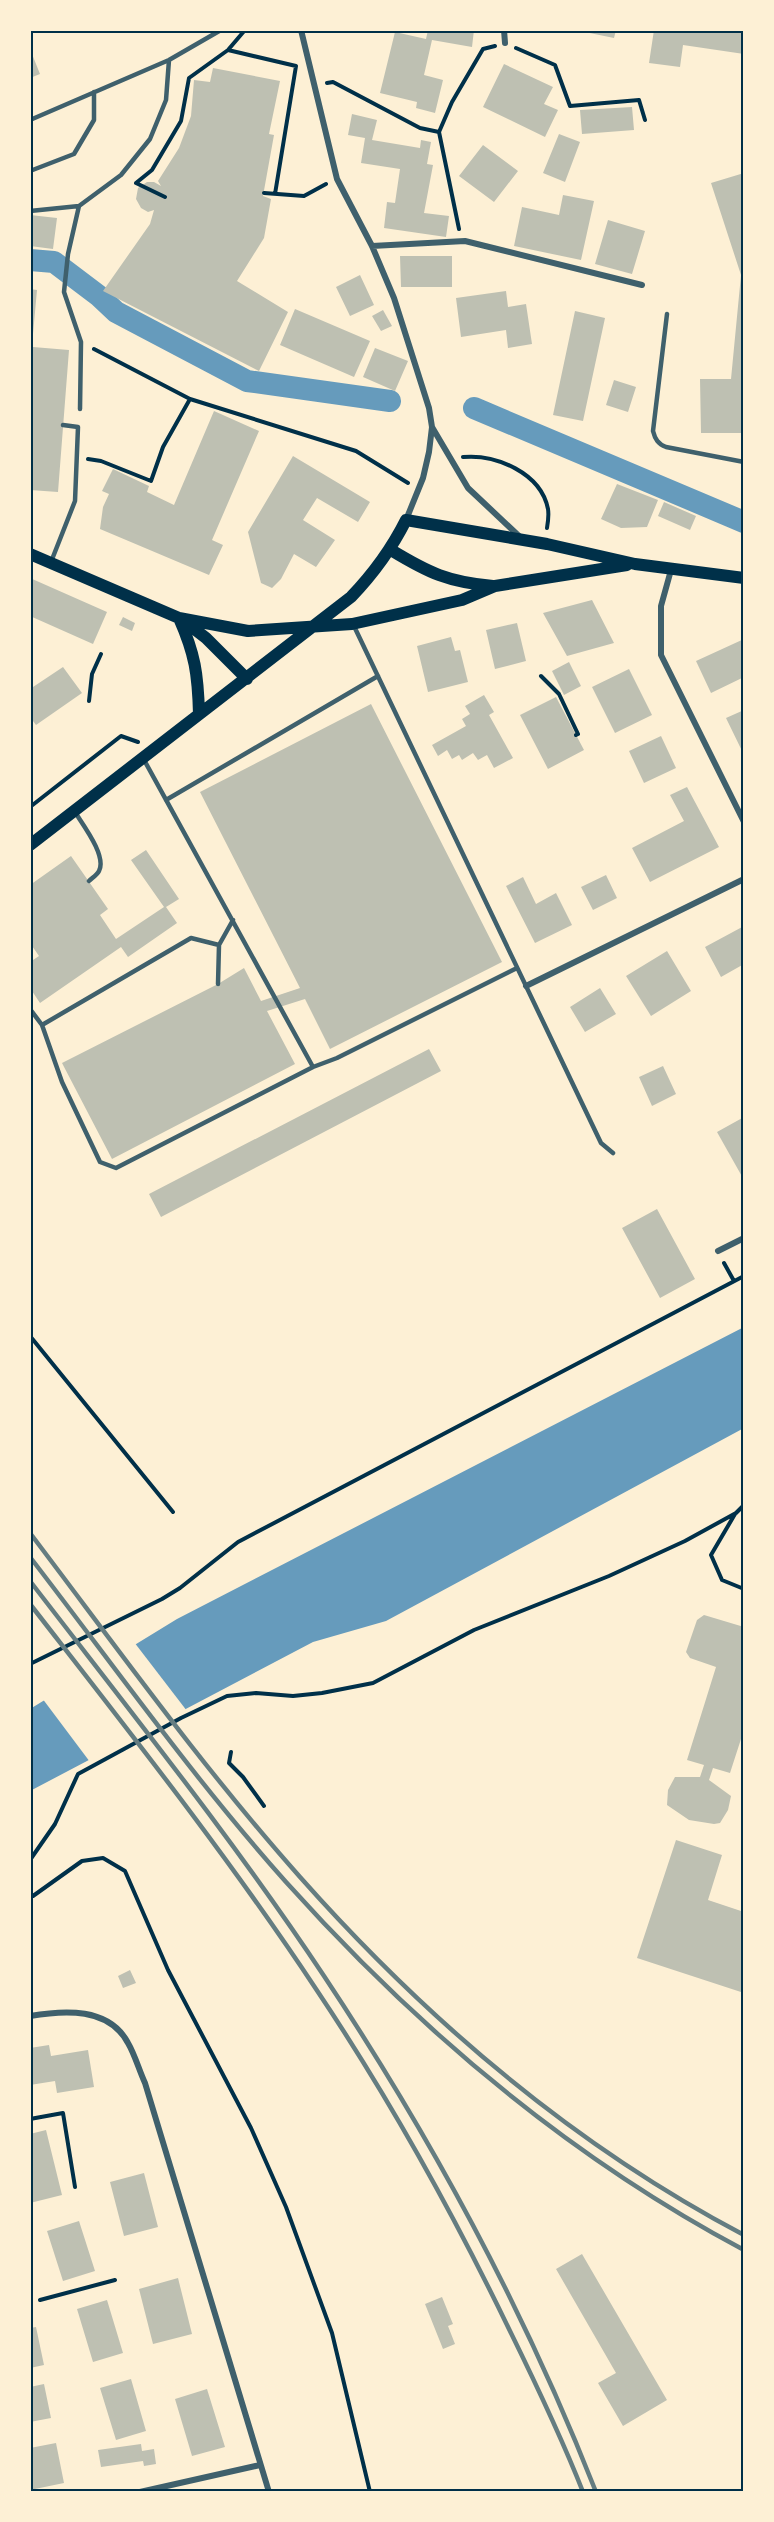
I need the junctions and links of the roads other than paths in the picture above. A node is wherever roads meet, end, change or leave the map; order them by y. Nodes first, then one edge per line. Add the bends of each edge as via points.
1 (221, 30) edge
2 (302, 30) edge
3 (504, 30) edge
4 (505, 43) road end
5 (169, 60) junction
6 (94, 92) junction
7 (30, 120) edge
8 (30, 171) edge
9 (79, 206) junction
10 (30, 211) edge
11 (372, 246) junction
12 (642, 285) dead end
13 (667, 314) dead end
14 (80, 409) dead end
15 (63, 425) dead end
16 (432, 427) junction
17 (744, 462) edge
18 (406, 520) junction
19 (523, 540) junction
20 (391, 550) junction
21 (30, 554) edge
22 (51, 562) junction
23 (634, 564) junction
24 (671, 570) junction
25 (744, 578) edge
26 (495, 586) junction
27 (179, 618) junction
28 (352, 624) junction
29 (313, 628) junction
30 (378, 676) junction
31 (247, 679) junction
32 (200, 714) junction
33 (143, 758) junction
34 (166, 800) junction
35 (74, 811) junction
36 (744, 822) edge
37 (30, 845) edge
38 (744, 879) edge
39 (89, 881) dead end
40 (232, 920) junction
41 (219, 945) junction
42 (517, 968) junction
43 (218, 984) dead end
44 (526, 986) junction
45 (30, 1009) edge
46 (42, 1025) junction
47 (313, 1067) junction
48 (70, 1079) dead end
49 (63, 1082) junction
50 (613, 1153) dead end
51 (744, 1238) edge
52 (718, 1251) road end
53 (30, 2016) edge
54 (260, 2465) junction
55 (140, 2492) edge
56 (268, 2492) edge

1 - 5 lane
2 - 11 street via 337,178
3 - 4 street
5 - 6 lane
5 - 9 lane via 166,100 150,139 121,175
6 - 7 lane
6 - 8 lane via 94,120 74,154
9 - 10 lane
9 - 14 lane via 64,292 81,342
11 - 12 street via 465,241
11 - 16 street via 394,298
13 - 17 lane via 654,436 666,447
15 - 22 lane via 78,427 75,501
16 - 18 street via 419,489
16 - 19 street via 468,488
18 - 19 main road
18 - 20 main road
19 - 23 main road
20 - 26 main road via 442,577
20 - 29 main road via 351,597
21 - 22 main road
22 - 27 main road
23 - 24 main road
23 - 26 main road
24 - 25 main road
24 - 36 street via 661,606 662,655
26 - 28 main road via 462,600
27 - 29 main road via 248,631
27 - 31 main road via 206,638
27 - 32 main road via 198,675
28 - 29 main road
28 - 30 lane
29 - 31 main road
30 - 34 lane
30 - 42 lane
31 - 32 main road
32 - 33 main road
33 - 34 lane
33 - 35 main road
34 - 40 lane
35 - 37 main road
35 - 39 lane via 101,861 98,872
38 - 44 street
40 - 41 lane
40 - 47 lane
41 - 43 lane
41 - 46 lane via 190,938
42 - 44 lane
42 - 47 lane
44 - 50 lane via 601,1143
45 - 46 lane
46 - 49 lane
47 - 49 lane via 116,1168 100,1162
48 - 49 lane
51 - 52 street
53 - 54 street via 75,2011 93,2014 113,2025 128,2041 145,2082
54 - 55 street
54 - 56 street

